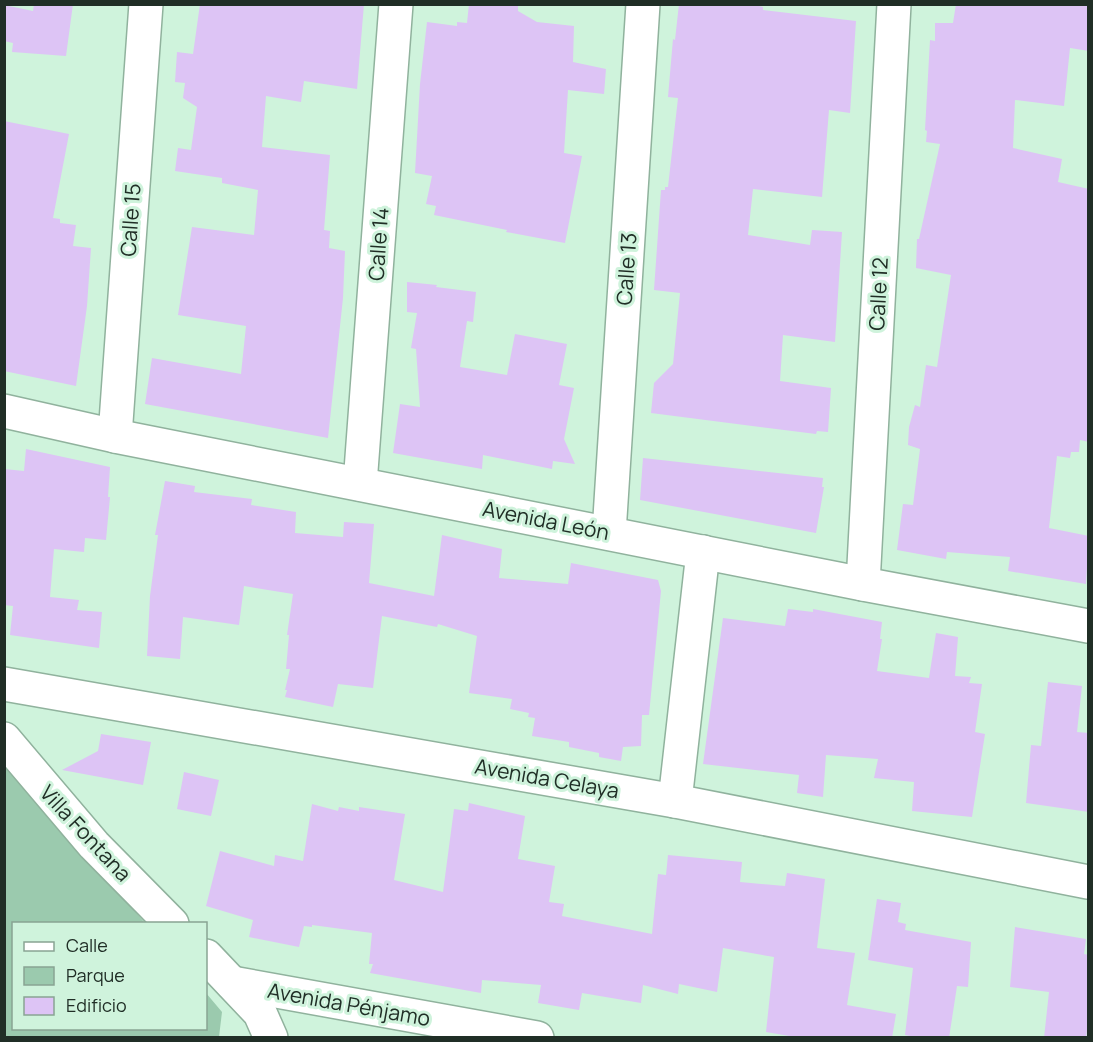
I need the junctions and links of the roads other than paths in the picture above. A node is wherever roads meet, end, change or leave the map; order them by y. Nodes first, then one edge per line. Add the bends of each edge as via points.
1 (146, 4) edge
2 (396, 4) edge
3 (643, 4) edge
4 (894, 4) edge
5 (4, 411) edge
6 (115, 436) junction
7 (360, 484) junction
8 (609, 532) junction
9 (703, 552) junction
10 (863, 584) junction
11 (1089, 627) edge
12 (4, 684) edge
13 (4, 739) edge
14 (675, 801) junction
15 (1089, 882) edge
16 (170, 922) edge
17 (207, 957) edge
18 (232, 982) junction
19 (263, 1029) edge
20 (537, 1038) edge

1 - 6 street, Calle 15
2 - 7 street, Calle 14
3 - 8 street, Calle 13
4 - 10 street, Calle 12
5 - 6 street, Avenida León
6 - 7 street, Avenida León
7 - 8 street, Avenida León
8 - 9 street, Avenida León
9 - 10 street, Avenida León
9 - 14 street
10 - 11 street, Avenida León
12 - 14 street, Avenida Celaya
13 - 16 street, Villa Fontana via 94,845
14 - 15 street, Avenida Celaya
17 - 18 street
18 - 19 street
18 - 20 street, Avenida Pénjamo

